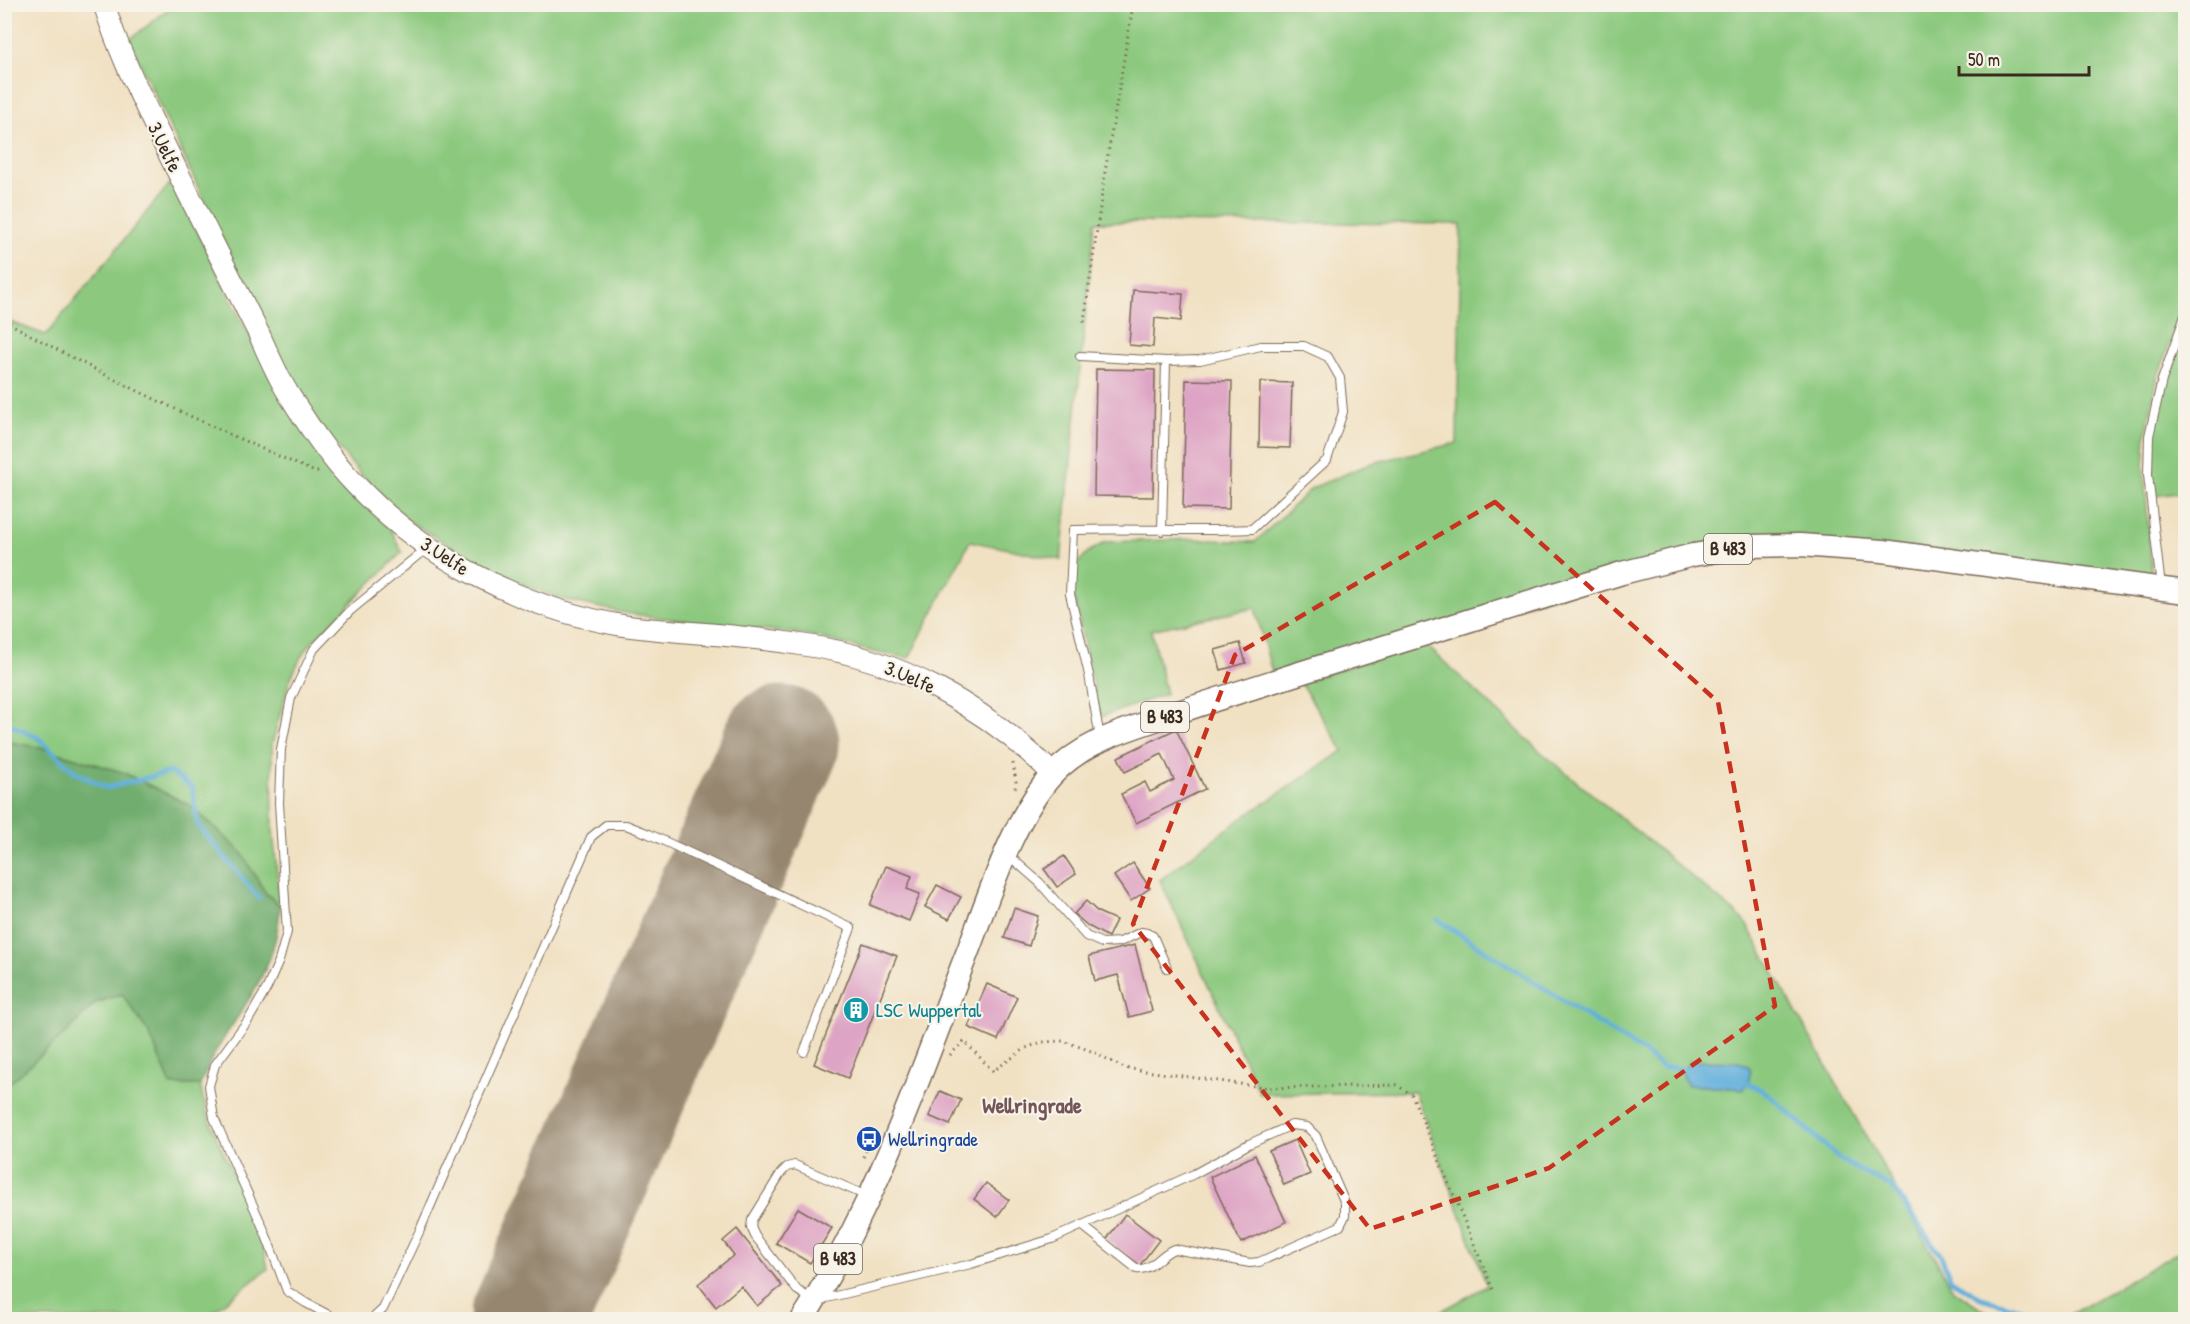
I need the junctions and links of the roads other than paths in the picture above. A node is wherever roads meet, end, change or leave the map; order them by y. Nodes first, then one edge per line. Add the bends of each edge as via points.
1 (104, 4) edge
2 (2186, 313) edge
3 (1080, 356) dead end
4 (1167, 361) junction
5 (1162, 531) junction
6 (428, 547) junction
7 (2162, 589) junction
8 (2186, 592) edge
9 (1100, 739) junction
10 (1053, 774) junction
11 (1007, 854) junction
12 (1167, 968) dead end
13 (804, 1052) dead end
14 (870, 1197) junction
15 (1083, 1226) junction
16 (814, 1301) junction
17 (338, 1320) edge
18 (371, 1320) edge
19 (802, 1320) edge

1 - 6 street, 3.Uelfe via 140,95 286,390 356,486
2 - 7 lane via 2162,380 2149,435 2148,475
3 - 4 lane
4 - 5 lane
4 - 5 lane via 1200,360 1261,346 1304,346 1328,357 1340,378 1343,412 1327,460 1252,529
5 - 9 lane via 1073,530 1070,594
6 - 10 street, 3.Uelfe via 510,592 556,609 626,626 809,646 871,660 926,682 963,703 1031,752
6 - 17 lane via 350,611 314,649 291,698 281,749 279,803 287,932 267,988 215,1065 209,1086 214,1118 287,1291
7 - 8 main road, B 483
7 - 9 main road, B 483 via 1883,551 1750,546 1622,573 1199,704
9 - 10 main road, B 483
10 - 11 main road, B 483 via 1028,808
11 - 12 lane via 1039,882 1086,936 1102,943 1147,933 1153,936
11 - 14 main road, B 483
13 - 18 lane via 851,928 649,834 626,825 606,825 591,837 420,1230 383,1309
14 - 16 main road, B 483
14 - 16 lane via 795,1165 781,1173 752,1220 755,1236 797,1290
15 - 15 lane via 1143,1270 1174,1249 1259,1262 1340,1226 1346,1216 1345,1203 1316,1136 1307,1127 1292,1125
15 - 16 lane via 971,1264
16 - 19 main road, B 483

